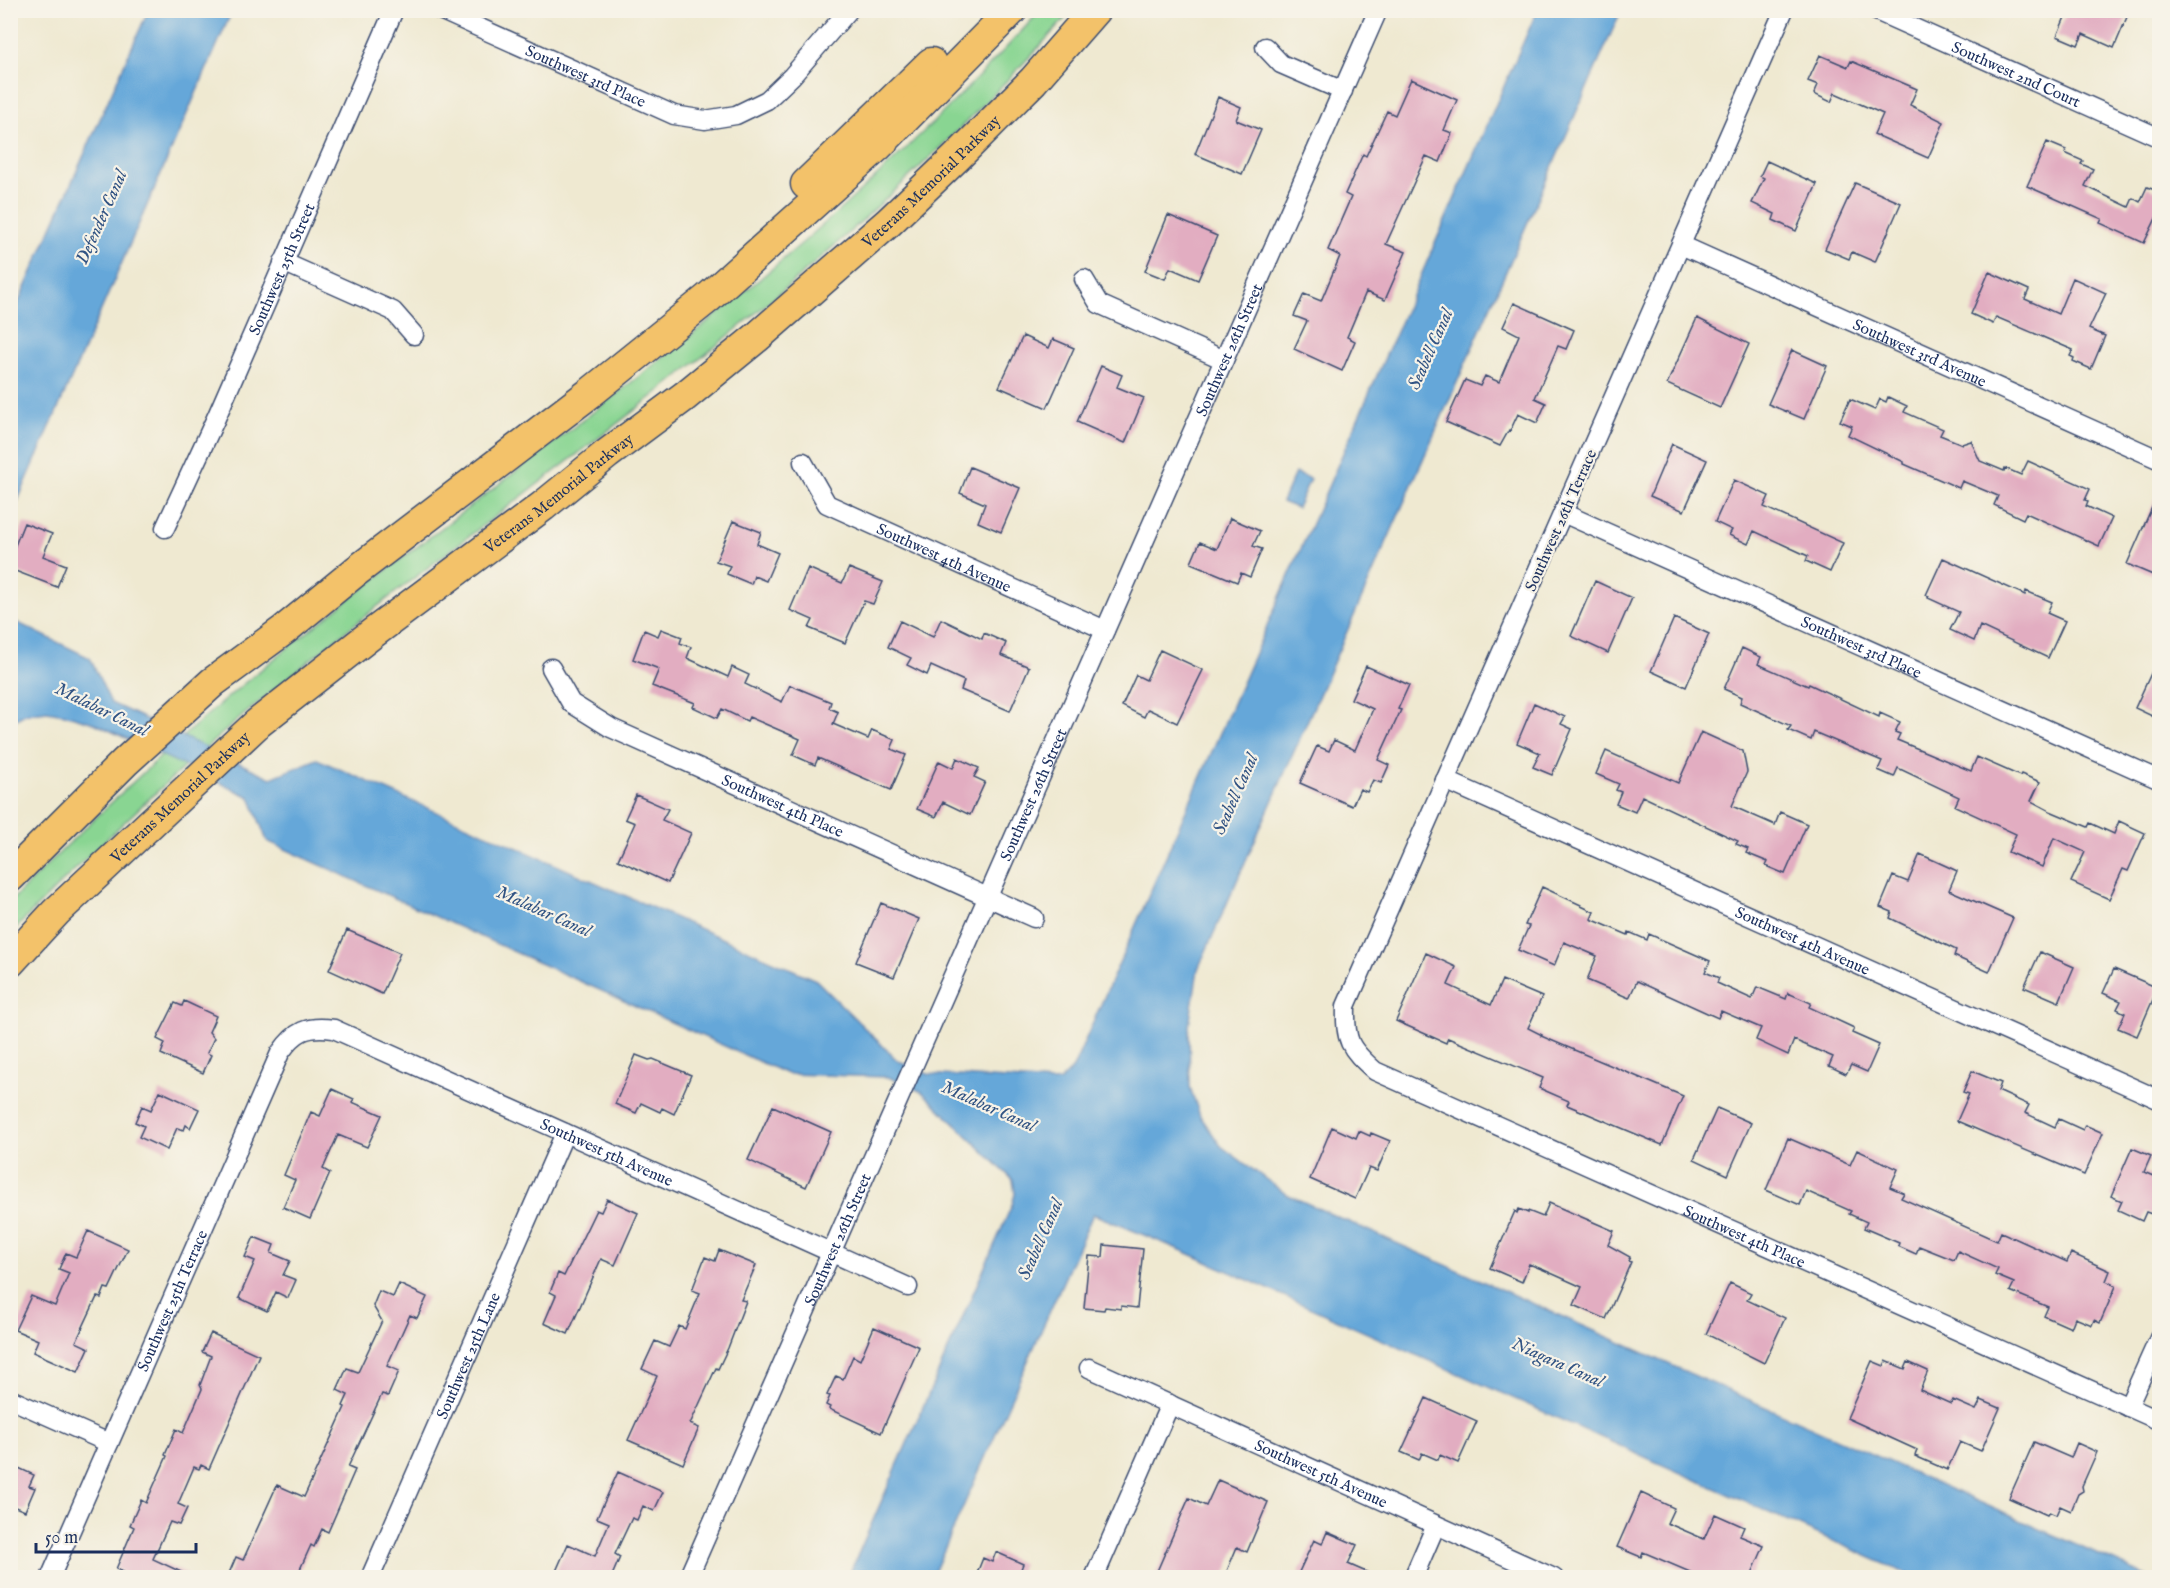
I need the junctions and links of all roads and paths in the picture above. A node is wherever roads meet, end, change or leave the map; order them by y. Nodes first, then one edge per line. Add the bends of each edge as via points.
1 (394, 10) edge
2 (440, 10) edge
3 (849, 10) edge
4 (984, 10) edge
5 (1012, 10) edge
6 (1095, 10) edge
7 (1378, 10) edge
8 (1784, 10) edge
9 (1874, 10) edge
10 (1265, 47) dead end
11 (1342, 91) junction
12 (2160, 138) edge
13 (1681, 245) junction
14 (283, 262) junction
15 (1084, 279) dead end
16 (708, 298) junction
17 (414, 335) dead end
18 (1224, 360) junction
19 (2160, 460) edge
20 (803, 462) dead end
21 (1563, 513) junction
22 (165, 528) dead end
23 (1105, 630) junction
24 (551, 668) dead end
25 (1445, 780) junction
26 (2160, 780) edge
27 (10, 877) edge
28 (988, 898) junction
29 (1034, 918) dead end
30 (10, 962) edge
31 (304, 1030) joint
32 (1345, 1031) joint
33 (2160, 1100) edge
34 (565, 1133) junction
35 (830, 1253) junction
36 (908, 1287) dead end
37 (2160, 1336) edge
38 (1089, 1368) dead end
39 (10, 1399) edge
40 (1170, 1404) junction
41 (2128, 1407) junction
42 (2160, 1421) edge
43 (109, 1443) junction
44 (1436, 1525) junction
45 (50, 1578) edge
46 (370, 1578) edge
47 (688, 1578) edge
48 (1094, 1578) edge
49 (1413, 1578) edge
50 (1554, 1578) edge

1 - 14 street, Southwest 25th Street
2 - 3 street, Southwest 3rd Place via 674,116 705,120 736,115 767,100
4 - 16 highway via 780,209
5 - 16 highway via 879,145
6 - 30 highway, Veterans Memorial Parkway via 1033,81 889,222 685,396 258,723 56,912
7 - 11 street, Southwest 26th Street
8 - 13 street, Southwest 26th Terrace
9 - 12 street, Southwest 2nd Court
10 - 11 street via 1281,64
11 - 18 street, Southwest 26th Street
13 - 19 street, Southwest 3rd Avenue
13 - 21 street, Southwest 26th Terrace
14 - 17 street via 393,310
14 - 22 street, Southwest 25th Street
15 - 18 street via 1099,304
16 - 27 highway via 213,682 125,762
18 - 23 street, Southwest 26th Street
20 - 23 street, Southwest 4th Avenue via 828,504
21 - 25 street, Southwest 26th Terrace
21 - 26 street, Southwest 3rd Place
23 - 28 street, Southwest 26th Street
24 - 28 street, Southwest 4th Place via 571,703 610,728
25 - 32 street, Southwest 26th Terrace via 1346,1006
25 - 33 street, Southwest 4th Avenue
28 - 29 street, Southwest 4th Place
28 - 35 street, Southwest 26th Street
31 - 34 street, Southwest 5th Avenue via 334,1029
31 - 43 street, Southwest 25th Terrace via 289,1039 280,1053
32 - 41 street, Southwest 4th Place via 1355,1054 1375,1071
34 - 35 street, Southwest 5th Avenue
34 - 46 street, Southwest 25th Lane
35 - 36 street, Southwest 5th Avenue
35 - 47 street, Southwest 26th Street
37 - 41 street
38 - 40 street, Southwest 5th Avenue
39 - 43 street
40 - 44 street, Southwest 5th Avenue
40 - 48 street
41 - 42 street, Southwest 4th Place
43 - 45 street, Southwest 25th Terrace
44 - 49 street
44 - 50 street, Southwest 5th Avenue

